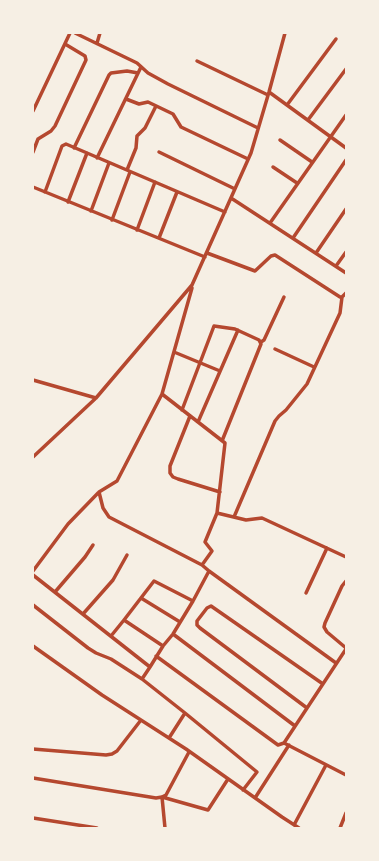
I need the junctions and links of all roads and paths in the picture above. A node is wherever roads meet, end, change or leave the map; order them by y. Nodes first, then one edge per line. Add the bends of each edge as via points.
1 (70, 33) edge
2 (75, 33) edge
3 (100, 33) edge
4 (285, 33) edge
5 (336, 39) dead end
6 (65, 44) junction
7 (97, 44) junction
8 (197, 61) dead end
9 (141, 67) junction
10 (346, 69) edge
11 (138, 73) junction
12 (269, 94) junction
13 (126, 99) junction
14 (287, 105) junction
15 (156, 106) junction
16 (33, 111) edge
17 (346, 115) edge
18 (308, 120) junction
19 (258, 128) junction
20 (330, 136) junction
21 (280, 140) dead end
22 (74, 148) junction
23 (346, 148) edge
24 (33, 152) edge
25 (160, 152) dead end
26 (87, 153) junction
27 (97, 158) junction
28 (248, 159) junction
29 (346, 160) edge
30 (312, 162) junction
31 (109, 163) junction
32 (273, 167) dead end
33 (129, 171) junction
34 (155, 182) junction
35 (297, 183) junction
36 (33, 187) edge
37 (235, 189) junction
38 (45, 192) junction
39 (177, 192) junction
40 (231, 198) junction
41 (68, 202) junction
42 (346, 209) edge
43 (91, 211) junction
44 (225, 212) junction
45 (112, 220) junction
46 (270, 223) junction
47 (137, 230) junction
48 (159, 238) junction
49 (293, 238) junction
50 (346, 252) edge
51 (316, 253) junction
52 (206, 255) junction
53 (336, 266) junction
54 (346, 274) edge
55 (192, 285) junction
56 (346, 293) edge
57 (284, 297) dead end
58 (342, 298) junction
59 (238, 330) junction
60 (261, 342) junction
61 (275, 348) dead end
62 (174, 352) junction
63 (200, 363) junction
64 (314, 367) junction
65 (220, 371) junction
66 (33, 380) edge
67 (162, 394) junction
68 (96, 398) junction
69 (182, 410) junction
70 (190, 416) junction
71 (198, 422) junction
72 (222, 441) junction
73 (33, 457) edge
74 (99, 492) junction
75 (220, 492) junction
76 (217, 513) junction
77 (234, 517) junction
78 (93, 546) dead end
79 (327, 548) junction
80 (127, 555) dead end
81 (346, 556) edge
82 (202, 565) junction
83 (33, 571) edge
84 (209, 571) junction
85 (33, 575) edge
86 (346, 581) edge
87 (55, 592) junction
88 (306, 594) dead end
89 (141, 598) junction
90 (193, 601) junction
91 (33, 605) edge
92 (83, 614) junction
93 (124, 620) junction
94 (180, 622) junction
95 (173, 634) junction
96 (111, 636) junction
97 (33, 646) edge
98 (163, 646) junction
99 (346, 648) edge
100 (156, 656) junction
101 (336, 663) junction
102 (150, 667) junction
103 (142, 679) junction
104 (323, 684) junction
105 (307, 708) junction
106 (185, 713) junction
107 (141, 720) junction
108 (295, 726) junction
109 (169, 738) junction
110 (284, 743) junction
111 (288, 745) junction
112 (33, 749) edge
113 (189, 752) junction
114 (326, 765) junction
115 (346, 775) edge
116 (33, 778) edge
117 (228, 779) junction
118 (243, 790) junction
119 (162, 797) junction
120 (255, 798) junction
121 (346, 813) edge
122 (33, 818) edge
123 (294, 825) junction
124 (97, 828) edge
125 (166, 828) edge
126 (299, 828) edge
127 (340, 828) edge

1 - 6 street
2 - 7 street
3 - 7 street
4 - 12 street
5 - 14 street
6 - 16 street
6 - 24 street via 86,56 86,60 55,126 38,139
7 - 9 street
8 - 12 street
9 - 11 street
9 - 19 street via 168,84
10 - 18 street
11 - 13 street
11 - 22 street via 127,71 109,75
12 - 14 street
12 - 19 street
13 - 15 street via 139,104 148,102
13 - 27 street
14 - 18 street
15 - 28 street via 175,116 181,127
15 - 33 street via 145,128 137,136
17 - 20 street
18 - 20 street
19 - 28 street
20 - 23 street
20 - 30 street
21 - 30 street
22 - 26 street
22 - 38 street via 66,144 62,146
25 - 37 street
26 - 27 street
26 - 41 street
27 - 31 street
28 - 37 street
29 - 49 street
30 - 35 street
31 - 33 street
31 - 43 street
32 - 35 street
33 - 34 street
33 - 45 street
34 - 39 street
34 - 47 street
35 - 46 street
36 - 38 street
37 - 40 street
38 - 41 street
39 - 44 street
39 - 48 street
40 - 44 street
40 - 46 street
41 - 43 street
42 - 51 street
43 - 45 street
44 - 52 street
45 - 47 street
46 - 49 street
47 - 48 street
48 - 52 street
49 - 51 street
50 - 53 street
51 - 53 street
52 - 55 street
52 - 58 street via 255,271 275,255
53 - 54 street
55 - 62 street
55 - 68 street
56 - 58 street
57 - 60 street
58 - 64 street via 340,313
59 - 60 street
59 - 63 street via 214,326
59 - 65 street
60 - 72 street
61 - 64 street
62 - 63 street
62 - 67 street
63 - 65 street
63 - 69 street
64 - 77 street via 305,388 275,421
65 - 71 street
66 - 68 street
67 - 69 street
67 - 74 street via 116,481
68 - 73 street
69 - 70 street
70 - 71 street
70 - 75 street via 170,466 170,473 178,479
71 - 72 street
72 - 75 street via 225,443
74 - 82 street via 103,508 109,517
74 - 83 street via 68,524
75 - 76 street
76 - 77 street
76 - 82 street via 205,542 212,551
77 - 79 street via 246,520 262,518
78 - 87 street
79 - 81 street
79 - 88 street
80 - 92 street via 113,580
82 - 84 street
84 - 90 street
84 - 101 street
85 - 87 street
86 - 99 street via 324,627
87 - 92 street
89 - 90 street via 154,581
89 - 93 street
89 - 94 street
90 - 94 street
91 - 103 street via 88,648
92 - 96 street
93 - 96 street
93 - 98 street
94 - 95 street
95 - 98 street
95 - 108 street
96 - 102 street
97 - 107 street
98 - 100 street
99 - 101 street
100 - 102 street
100 - 110 street via 278,745
101 - 104 street
102 - 103 street
103 - 106 street
104 - 105 street
104 - 105 street via 211,606 197,621 200,628
105 - 108 street
106 - 109 street
106 - 118 street via 257,772
107 - 109 street
107 - 112 street via 112,754
108 - 110 street
109 - 113 street
110 - 111 street
111 - 114 street
111 - 120 street
113 - 117 street
113 - 119 street via 166,795
114 - 115 street
114 - 123 street
116 - 119 street
117 - 118 street
117 - 119 street via 208,810
118 - 120 street
119 - 125 street
120 - 123 street
121 - 127 street
122 - 124 street
123 - 126 street

